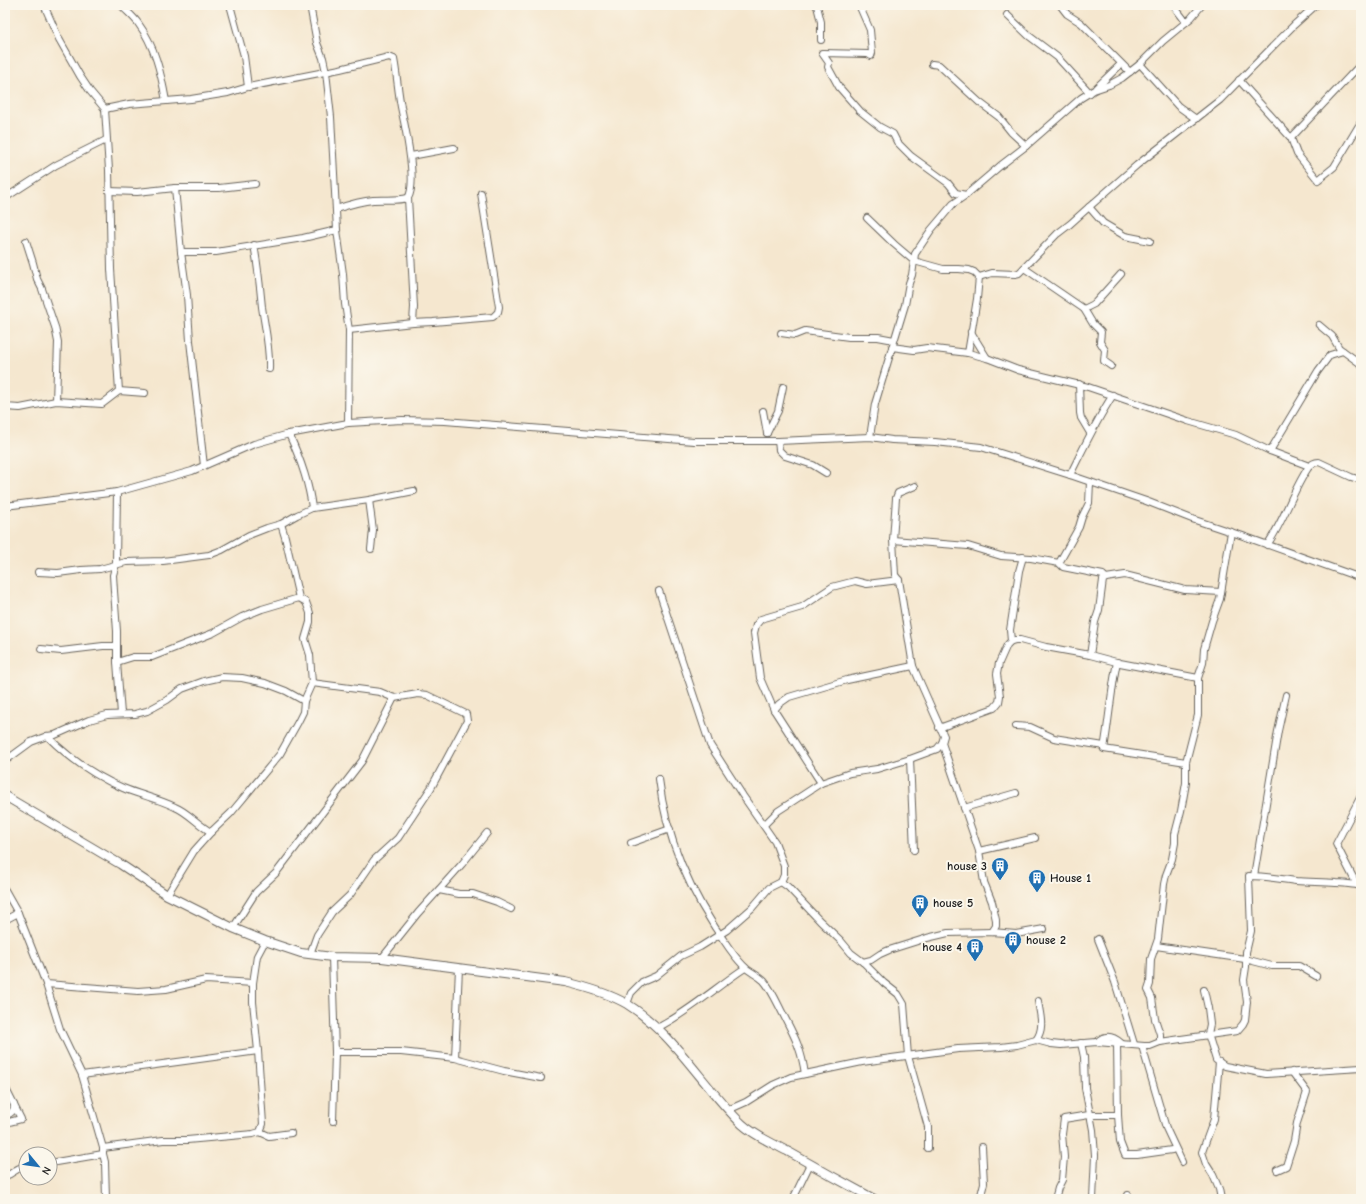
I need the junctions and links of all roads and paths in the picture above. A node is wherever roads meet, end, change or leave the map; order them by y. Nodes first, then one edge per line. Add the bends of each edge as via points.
1 (44, 5) edge
2 (121, 5) edge
3 (230, 5) edge
4 (310, 5) edge
5 (816, 5) edge
6 (859, 5) edge
7 (1060, 5) edge
8 (1174, 5) edge
9 (1202, 5) edge
10 (1316, 5) edge
11 (1007, 16) dead end
12 (1186, 22) junction
13 (821, 40) dead end
14 (932, 64) dead end
15 (1121, 64) junction
16 (1140, 64) junction
17 (1361, 64) edge
18 (326, 72) junction
19 (1130, 72) junction
20 (1239, 80) junction
21 (248, 87) junction
22 (1092, 92) junction
23 (166, 100) junction
24 (105, 109) junction
25 (1196, 119) junction
26 (1361, 122) edge
27 (1291, 138) junction
28 (106, 140) junction
29 (1026, 146) junction
30 (454, 148) dead end
31 (411, 156) junction
32 (5, 176) edge
33 (255, 184) dead end
34 (175, 188) junction
35 (109, 191) junction
36 (481, 193) dead end
37 (956, 193) junction
38 (966, 195) junction
39 (5, 197) edge
40 (408, 198) junction
41 (952, 204) junction
42 (1089, 207) junction
43 (336, 209) junction
44 (866, 218) dead end
45 (337, 230) junction
46 (26, 241) dead end
47 (1150, 241) dead end
48 (254, 245) junction
49 (181, 252) junction
50 (914, 261) junction
51 (1024, 268) junction
52 (1121, 274) dead end
53 (979, 277) junction
54 (1084, 309) junction
55 (413, 323) junction
56 (1320, 325) dead end
57 (349, 330) junction
58 (971, 332) junction
59 (781, 333) dead end
60 (893, 343) junction
61 (1343, 351) junction
62 (968, 353) junction
63 (987, 358) junction
64 (1361, 364) edge
65 (1110, 366) dead end
66 (268, 369) dead end
67 (1079, 384) junction
68 (783, 387) dead end
69 (119, 391) junction
70 (144, 394) dead end
71 (1113, 395) junction
72 (56, 401) junction
73 (5, 407) edge
74 (763, 411) dead end
75 (348, 423) junction
76 (1090, 433) junction
77 (289, 434) junction
78 (767, 434) junction
79 (870, 437) junction
80 (769, 441) junction
81 (778, 441) junction
82 (1270, 451) junction
83 (204, 466) junction
84 (1309, 466) junction
85 (826, 474) dead end
86 (1070, 475) junction
87 (1361, 480) edge
88 (1090, 482) junction
89 (915, 486) dead end
90 (414, 491) dead end
91 (117, 492) junction
92 (368, 500) junction
93 (5, 506) edge
94 (312, 508) junction
95 (281, 524) junction
96 (1230, 532) junction
97 (893, 540) junction
98 (1267, 545) junction
99 (371, 549) dead end
100 (1023, 557) junction
101 (1059, 563) junction
102 (116, 564) junction
103 (38, 572) dead end
104 (1106, 578) junction
105 (1361, 578) edge
106 (899, 580) junction
107 (659, 591) dead end
108 (1222, 592) junction
109 (299, 598) junction
110 (1011, 641) junction
111 (117, 646) junction
112 (41, 649) dead end
113 (1090, 655) junction
114 (117, 662) junction
115 (1117, 662) junction
116 (913, 666) junction
117 (1198, 678) junction
118 (312, 683) junction
119 (1286, 695) dead end
120 (394, 698) junction
121 (304, 701) junction
122 (774, 710) junction
123 (121, 714) junction
124 (1016, 726) dead end
125 (939, 728) junction
126 (47, 736) junction
127 (942, 744) junction
128 (1104, 746) junction
129 (910, 759) junction
130 (5, 761) edge
131 (1186, 762) junction
132 (659, 779) dead end
133 (821, 783) junction
134 (1016, 793) dead end
135 (5, 796) edge
136 (1361, 796) edge
137 (964, 808) junction
138 (764, 825) junction
139 (670, 829) junction
140 (210, 832) junction
141 (487, 834) dead end
142 (1035, 838) dead end
143 (631, 843) dead end
144 (914, 850) dead end
145 (978, 852) junction
146 (1254, 876) junction
147 (781, 882) junction
148 (1359, 885) edge
149 (5, 890) edge
150 (439, 890) junction
151 (167, 895) junction
152 (511, 909) dead end
153 (18, 913) junction
154 (5, 920) edge
155 (233, 928) junction
156 (1044, 929) dead end
157 (992, 932) junction
158 (720, 934) junction
159 (1098, 939) dead end
160 (265, 941) junction
161 (1156, 946) junction
162 (310, 954) junction
163 (332, 957) junction
164 (382, 958) junction
165 (1245, 959) junction
166 (863, 962) junction
167 (459, 968) junction
168 (745, 968) junction
169 (1316, 976) dead end
170 (253, 983) junction
171 (46, 984) junction
172 (1204, 990) dead end
173 (1038, 1001) dead end
174 (627, 1004) junction
175 (657, 1028) junction
176 (1208, 1034) junction
177 (1036, 1040) junction
178 (1160, 1042) junction
179 (1081, 1043) junction
180 (1120, 1043) junction
181 (1134, 1044) junction
182 (1142, 1046) junction
183 (258, 1051) junction
184 (335, 1052) junction
185 (908, 1056) junction
186 (455, 1058) junction
187 (1219, 1062) junction
188 (1361, 1068) edge
189 (1292, 1072) junction
190 (805, 1074) junction
191 (82, 1075) junction
192 (541, 1078) dead end
193 (5, 1082) edge
194 (5, 1087) edge
195 (728, 1110) junction
196 (1089, 1115) junction
197 (1118, 1115) junction
198 (5, 1116) edge
199 (332, 1121) dead end
200 (5, 1123) edge
201 (260, 1132) junction
202 (291, 1133) dead end
203 (982, 1147) dead end
204 (928, 1148) dead end
205 (1172, 1150) dead end
206 (103, 1151) junction
207 (58, 1161) edge
208 (1182, 1162) dead end
209 (810, 1164) junction
210 (18, 1168) edge
211 (1277, 1170) dead end
212 (5, 1176) edge
213 (106, 1199) edge
214 (793, 1199) edge
215 (874, 1199) edge
216 (980, 1199) edge
217 (1055, 1199) edge
218 (1093, 1199) edge
219 (1221, 1199) edge

1 - 24 street via 80,76
2 - 23 street via 138,23 154,50
3 - 21 street via 244,56
4 - 18 street via 317,43
5 - 13 street via 821,22
6 - 37 street via 870,30 871,56 822,53 829,63 828,67 839,87 860,111 892,134 911,156 948,183
7 - 15 street
8 - 12 street
9 - 12 street
10 - 20 street
11 - 22 street via 1057,57
12 - 16 street
14 - 29 street via 939,65 978,102 999,117
15 - 19 street
15 - 22 street
16 - 19 street
16 - 25 street via 1178,106
17 - 27 street
18 - 21 street
18 - 31 street via 389,57 394,59
18 - 43 street
19 - 22 street
20 - 25 street via 1220,100
20 - 27 street
21 - 23 street via 191,99
22 - 29 street via 1068,108
23 - 24 street
24 - 28 street
25 - 42 street
26 - 27 street via 1334,167 1318,180 1297,154
28 - 35 street
28 - 39 street via 56,165
29 - 38 street
30 - 31 street
31 - 40 street via 411,189
32 - 39 street
33 - 34 street via 218,188
34 - 35 street via 137,192
34 - 49 street
35 - 69 street
36 - 55 street via 498,312 493,316
37 - 38 street
37 - 41 street
38 - 41 street
40 - 43 street via 371,200
40 - 55 street
41 - 50 street via 931,230 915,254
42 - 47 street via 1103,223 1125,236
42 - 51 street via 1057,234
43 - 45 street
44 - 50 street
45 - 48 street
45 - 57 street
46 - 72 street via 58,342
48 - 49 street via 216,252
48 - 66 street via 269,356
49 - 83 street
50 - 53 street via 943,269 969,270
50 - 60 street via 905,305
51 - 53 street via 1017,274 992,273
51 - 54 street
52 - 54 street via 1094,304
53 - 58 street
54 - 65 street via 1101,332 1100,342 1105,350 1104,361
55 - 57 street
56 - 61 street
57 - 75 street
58 - 62 street
58 - 63 street
59 - 60 street via 795,335 805,331 848,337 878,337
60 - 62 street via 914,350 927,348
60 - 79 street via 875,404
61 - 64 street
61 - 82 street via 1330,355 1318,371
62 - 63 street
63 - 67 street via 1018,370
67 - 71 street
67 - 76 street via 1081,418
68 - 78 street via 778,411
69 - 70 street
69 - 72 street via 102,404
71 - 76 street
71 - 82 street via 1236,436
72 - 73 street via 20,408
74 - 78 street
75 - 77 street
75 - 80 street via 445,421 675,440
76 - 86 street
77 - 83 street via 254,444
77 - 94 street via 310,489
78 - 80 street
79 - 81 street
79 - 86 street via 981,448
80 - 81 street
81 - 85 street via 779,450 785,456 813,465
82 - 84 street
83 - 91 street
84 - 87 street via 1319,462
84 - 98 street
86 - 88 street
88 - 96 street
88 - 101 street via 1089,503
89 - 97 street via 898,493
90 - 92 street
91 - 93 street
91 - 102 street
92 - 94 street
92 - 99 street via 373,530
94 - 95 street
95 - 102 street via 249,535 209,555
95 - 109 street
96 - 98 street
96 - 108 street
97 - 100 street via 968,546 1001,556
97 - 106 street via 895,575
98 - 105 street
100 - 101 street
100 - 110 street via 1010,630
101 - 104 street via 1063,567 1099,573
102 - 103 street via 100,569
102 - 111 street via 114,575
104 - 108 street via 1130,575 1185,590
104 - 113 street via 1101,588
106 - 116 street
106 - 122 street via 867,584 855,581 832,588 802,607 761,619 754,633 760,678
107 - 138 street via 710,745
108 - 117 street via 1204,648
109 - 114 street via 242,617 213,633 152,657 133,657
109 - 118 street via 306,602 310,613 305,639 310,655
110 - 113 street via 1020,640
110 - 125 street via 999,663 999,702 994,708
111 - 112 street via 61,651
111 - 114 street
113 - 115 street
114 - 123 street
115 - 117 street
115 - 128 street
116 - 122 street via 847,680 789,697
116 - 125 street
117 - 131 street via 1198,715
118 - 120 street via 380,692
118 - 121 street
119 - 146 street
120 - 155 street via 362,761 276,873 256,892
120 - 162 street via 418,694 427,696 466,714 467,722 431,788 398,838 374,860 350,895 332,912 317,935
121 - 123 street via 265,683 222,677 182,689 147,711
121 - 140 street via 303,712 280,754 231,813
122 - 133 street
123 - 126 street via 89,720
124 - 128 street via 1030,727 1054,738
125 - 127 street via 944,736
126 - 130 street via 31,742
126 - 140 street via 88,768 122,788 177,807
127 - 129 street via 937,749
127 - 137 street
128 - 131 street
129 - 133 street via 877,769 850,773
129 - 144 street
131 - 161 street via 1182,811 1164,884
132 - 139 street
133 - 138 street via 778,811
134 - 137 street
135 - 151 street
136 - 148 street via 1336,844
137 - 145 street
138 - 147 street via 782,858 784,871
139 - 143 street
139 - 158 street via 693,889
140 - 151 street via 194,851
141 - 150 street
142 - 145 street
145 - 157 street via 996,920
146 - 148 street
146 - 165 street via 1249,876 1251,931
147 - 158 street via 769,888 735,924
147 - 166 street
149 - 153 street
150 - 152 street via 473,894
150 - 164 street
151 - 155 street
153 - 154 street
153 - 171 street
155 - 160 street
156 - 157 street via 1016,934
157 - 166 street via 938,935 890,950
158 - 168 street
158 - 174 street via 681,956 656,976 642,982 631,993
159 - 181 street via 1115,982
160 - 162 street
160 - 170 street via 257,956
161 - 165 street
161 - 178 street via 1151,959 1148,990 1152,998
162 - 163 street
163 - 164 street
163 - 184 street
164 - 167 street
165 - 169 street via 1272,966 1300,966
165 - 176 street via 1245,1020 1237,1031
166 - 185 street via 898,994 904,1004
167 - 174 street via 565,982 594,989
167 - 186 street
168 - 175 street via 670,1022
168 - 190 street via 763,981 774,996 799,1045
170 - 171 street via 206,980 166,989 138,990
170 - 183 street
171 - 191 street via 60,1029
172 - 176 street via 1210,1024
173 - 177 street via 1041,1033
174 - 175 street
175 - 195 street
176 - 178 street
176 - 187 street via 1215,1058
177 - 179 street via 1061,1045
177 - 185 street via 1017,1045
178 - 182 street
179 - 180 street
179 - 196 street
180 - 181 street
180 - 197 street
181 - 182 street
182 - 208 street via 1166,1128
183 - 191 street
183 - 201 street via 262,1124
184 - 186 street via 401,1052
184 - 199 street
185 - 190 street via 862,1062
185 - 204 street via 928,1127
186 - 192 street via 504,1072
187 - 189 street via 1225,1066 1266,1074
187 - 219 street via 1214,1119 1202,1152
188 - 189 street
189 - 211 street via 1307,1092 1286,1166
190 - 195 street via 773,1085
191 - 206 street
193 - 198 street via 14,1109
194 - 200 street via 21,1119
195 - 209 street via 752,1132
196 - 197 street
196 - 217 street via 1064,1119 1062,1180
196 - 218 street via 1095,1155
197 - 205 street via 1120,1142 1125,1155
201 - 202 street via 269,1136
201 - 206 street via 163,1140
203 - 216 street via 984,1183
206 - 207 street
206 - 213 street via 106,1162
209 - 214 street
209 - 215 street
210 - 212 street

